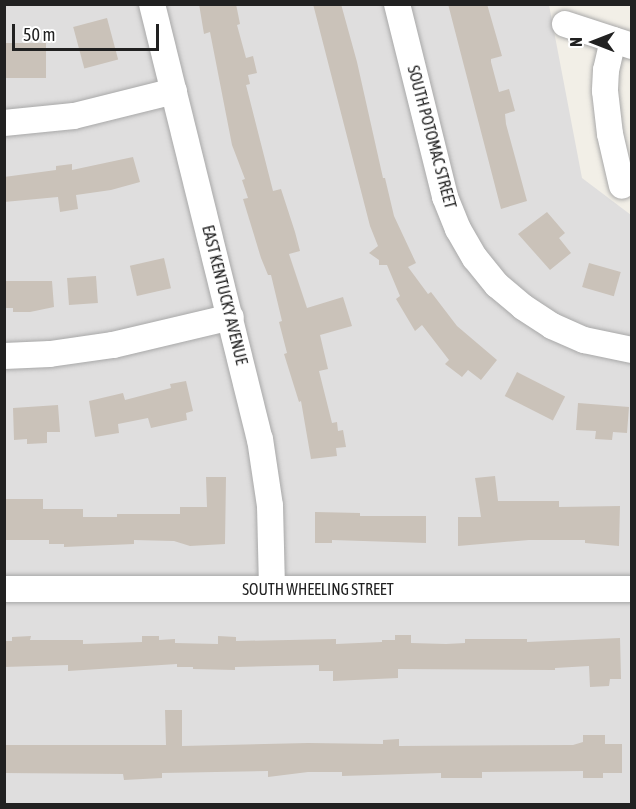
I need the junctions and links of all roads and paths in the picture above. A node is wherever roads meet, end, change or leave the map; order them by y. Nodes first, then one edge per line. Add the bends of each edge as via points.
1 (153, 4) edge
2 (397, 4) edge
3 (565, 24) dead end
4 (622, 43) edge
5 (174, 91) junction
6 (4, 123) edge
7 (622, 186) dead end
8 (231, 317) junction
9 (632, 350) edge
10 (4, 356) edge
11 (4, 589) edge
12 (272, 589) junction
13 (632, 589) edge

1 - 5 street, EAST KENTUCKY AVENUE
2 - 9 street, SOUTH POTOMAC STREET via 446,197 458,229 476,258 497,285 552,326 584,340
3 - 4 street
4 - 7 street via 606,70 605,91
5 - 6 street via 74,116
5 - 8 street, EAST KENTUCKY AVENUE
8 - 10 street via 113,345
8 - 12 street, EAST KENTUCKY AVENUE via 266,472
11 - 12 street, SOUTH WHEELING STREET
12 - 13 street, SOUTH WHEELING STREET

